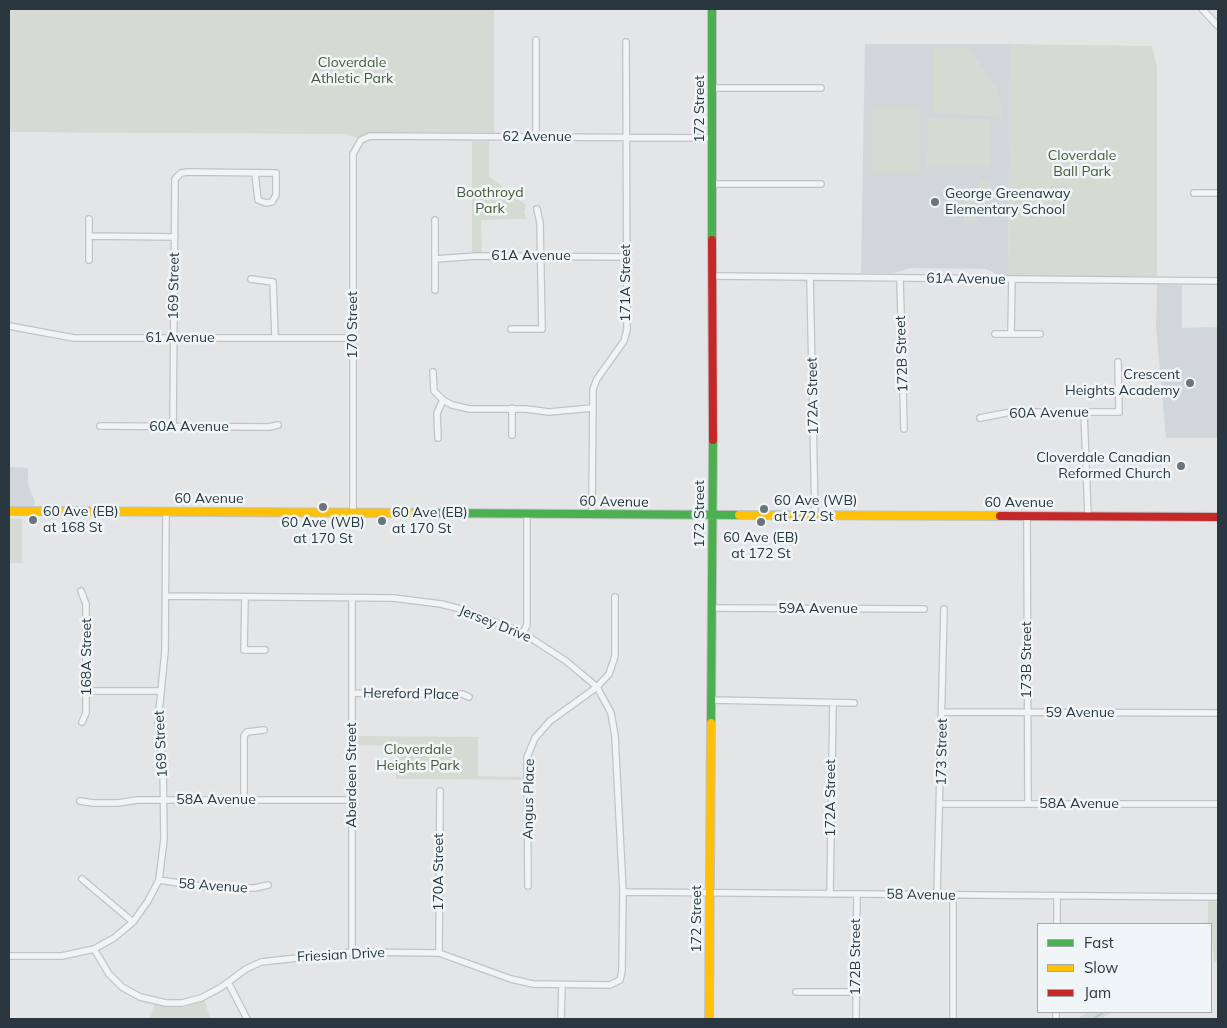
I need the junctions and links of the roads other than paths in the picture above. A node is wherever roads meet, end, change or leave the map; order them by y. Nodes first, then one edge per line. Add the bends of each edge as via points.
1 (712, 9) edge
2 (1202, 9) edge
3 (1218, 26) edge
4 (536, 40) dead end
5 (626, 42) dead end
6 (713, 88) junction
7 (821, 88) dead end
8 (536, 137) junction
9 (626, 138) junction
10 (713, 138) junction
11 (361, 140) joint
12 (255, 173) junction
13 (713, 184) junction
14 (821, 184) dead end
15 (1194, 192) dead end
16 (1218, 193) edge
17 (537, 210) dead end
18 (89, 220) dead end
19 (435, 220) dead end
20 (89, 236) junction
21 (175, 237) junction
22 (542, 256) junction
23 (626, 256) junction
24 (435, 259) junction
25 (89, 260) dead end
26 (713, 276) junction
27 (810, 278) junction
28 (900, 278) junction
29 (251, 280) dead end
30 (1012, 280) junction
31 (1218, 281) edge
32 (435, 290) dead end
33 (9, 326) edge
34 (511, 330) dead end
35 (995, 334) dead end
36 (1012, 334) junction
37 (1040, 334) dead end
38 (275, 337) junction
39 (353, 338) junction
40 (174, 339) junction
41 (1118, 362) dead end
42 (433, 372) dead end
43 (442, 400) junction
44 (512, 408) junction
45 (592, 408) junction
46 (1084, 412) junction
47 (980, 418) dead end
48 (278, 425) dead end
49 (100, 426) dead end
50 (173, 426) junction
51 (904, 429) dead end
52 (512, 435) dead end
53 (438, 438) dead end
54 (9, 511) edge
55 (166, 511) junction
56 (353, 512) junction
57 (527, 513) junction
58 (592, 514) junction
59 (815, 515) junction
60 (712, 516) junction
61 (1027, 516) junction
62 (1088, 516) junction
63 (1218, 517) edge
64 (81, 591) dead end
65 (166, 596) junction
66 (245, 597) junction
67 (615, 597) dead end
68 (352, 598) junction
69 (712, 608) junction
70 (924, 610) dead end
71 (944, 610) dead end
72 (523, 633) junction
73 (265, 650) dead end
74 (597, 687) junction
75 (87, 691) junction
76 (160, 691) junction
77 (352, 693) junction
78 (469, 697) dead end
79 (711, 700) junction
80 (833, 703) junction
81 (854, 703) dead end
82 (942, 712) junction
83 (1027, 712) junction
84 (1218, 713) edge
85 (82, 722) dead end
86 (264, 730) dead end
87 (440, 791) dead end
88 (163, 800) junction
89 (244, 800) junction
90 (352, 800) junction
91 (80, 801) dead end
92 (940, 804) junction
93 (1028, 804) junction
94 (1218, 804) edge
95 (82, 879) dead end
96 (158, 880) junction
97 (268, 885) dead end
98 (528, 886) dead end
99 (623, 892) junction
100 (709, 892) junction
101 (830, 894) junction
102 (857, 894) junction
103 (937, 895) junction
104 (953, 895) junction
105 (1057, 896) junction
106 (1218, 897) edge
107 (133, 922) junction
108 (1057, 923) edge
109 (94, 949) junction
110 (352, 952) junction
111 (439, 953) junction
112 (9, 956) edge
113 (228, 982) junction
114 (616, 983) joint
115 (562, 985) junction
116 (796, 992) dead end
117 (856, 992) junction
118 (247, 1019) edge
119 (561, 1019) edge
120 (709, 1019) edge
121 (856, 1019) edge
122 (952, 1019) edge

1 - 6 street, 172 Street
2 - 3 street
4 - 8 street
5 - 9 street, 171A Street
6 - 7 street
6 - 10 street, 172 Street
8 - 9 street, 62 Avenue
8 - 11 street, 62 Avenue via 370,136
9 - 10 street, 62 Avenue
9 - 23 street, 171A Street
10 - 13 street, 172 Street
11 - 39 street, 170 Street via 353,154
12 - 12 street via 258,200 272,202 276,195 276,173
12 - 21 street, 169 Street via 188,172 176,176
13 - 14 street
13 - 26 street, 172 Street
15 - 16 street
17 - 22 street
18 - 20 street
19 - 24 street
20 - 21 street
20 - 25 street
21 - 40 street, 169 Street
22 - 23 street, 61A Avenue
22 - 24 street, 61A Avenue
22 - 34 street via 542,329
23 - 45 street, 171A Street via 624,341 595,384
24 - 32 street
26 - 27 street, 61A Avenue
26 - 60 street, 172 Street
27 - 28 street, 61A Avenue
27 - 59 street, 172A Street
28 - 30 street, 61A Avenue
28 - 51 street, 172B Street
29 - 38 street via 273,282
30 - 31 street, 61A Avenue
30 - 36 street
33 - 40 street, 61 Avenue via 67,338
35 - 36 street
36 - 37 street
38 - 39 street, 61 Avenue
38 - 40 street, 61 Avenue
39 - 56 street, 170 Street
40 - 50 street, 169 Street
41 - 46 street, 60A Avenue via 1120,412
42 - 43 street via 434,391
43 - 44 street via 470,408
43 - 53 street via 437,413
44 - 45 street via 549,412
44 - 52 street
45 - 58 street, 171A Street
46 - 47 street, 60A Avenue via 1011,412
46 - 62 street
48 - 50 street, 60A Avenue
49 - 50 street, 60A Avenue
54 - 55 street, 60 Avenue
55 - 56 street, 60 Avenue
55 - 65 street, 169 Street
56 - 57 street, 60 Avenue
57 - 58 street, 60 Avenue
57 - 72 street via 527,625
58 - 60 street, 60 Avenue
59 - 60 street, 60 Avenue
59 - 61 street, 60 Avenue
60 - 69 street, 172 Street
61 - 62 street, 60 Avenue
61 - 83 street, 173B Street
62 - 63 street, 60 Avenue
64 - 75 street, 168A Street via 86,604
65 - 66 street, Jersey Drive
65 - 76 street, 169 Street via 166,651
66 - 68 street, Jersey Drive
66 - 73 street via 244,650
67 - 74 street, Angus Place via 615,656 609,674
68 - 72 street, Jersey Drive via 393,598 441,604
68 - 77 street, Aberdeen Street
69 - 70 street, 59A Avenue
69 - 79 street, 172 Street
71 - 82 street, 173 Street
72 - 74 street, Jersey Drive via 566,661
74 - 98 street, Angus Place via 550,721 535,738 527,758
74 - 99 street, Jersey Drive via 611,713 615,736
75 - 76 street
75 - 85 street, 168A Street via 86,713
76 - 88 street, 169 Street via 158,722
77 - 78 street, Hereford Place via 462,694
77 - 90 street, Aberdeen Street
79 - 80 street
79 - 100 street, 172 Street
80 - 81 street
80 - 101 street, 172A Street
82 - 83 street, 59 Avenue
82 - 92 street, 173 Street
83 - 84 street, 59 Avenue
83 - 93 street, 173B Street
86 - 89 street via 247,732 244,736
87 - 111 street, 170A Street
88 - 89 street, 58A Avenue
88 - 91 street, 58A Avenue
88 - 96 street, 169 Street via 164,853
89 - 90 street, 58A Avenue
90 - 110 street, Aberdeen Street
92 - 93 street, 58A Avenue
92 - 103 street, 173 Street
93 - 94 street, 58A Avenue
95 - 107 street
96 - 97 street, 58 Avenue via 213,888
96 - 107 street, 169 Street
99 - 100 street, 58 Avenue
99 - 114 street, Jersey Drive via 622,971
100 - 101 street, 58 Avenue
100 - 120 street, 172 Street
101 - 102 street, 58 Avenue
102 - 103 street, 58 Avenue
102 - 117 street, 172B Street
103 - 104 street, 58 Avenue
104 - 105 street, 58 Avenue
104 - 122 street
105 - 106 street, 58 Avenue
105 - 108 street
107 - 109 street, 169 Street
109 - 112 street, 169 Street via 62,956
109 - 113 street, Friesian Drive via 122,987 155,1002 192,1002
110 - 111 street, Friesian Drive
110 - 113 street, Friesian Drive via 261,962
111 - 115 street, Friesian Drive via 518,981
113 - 118 street
114 - 115 street, Friesian Drive
115 - 119 street
116 - 117 street
117 - 121 street, 172B Street

